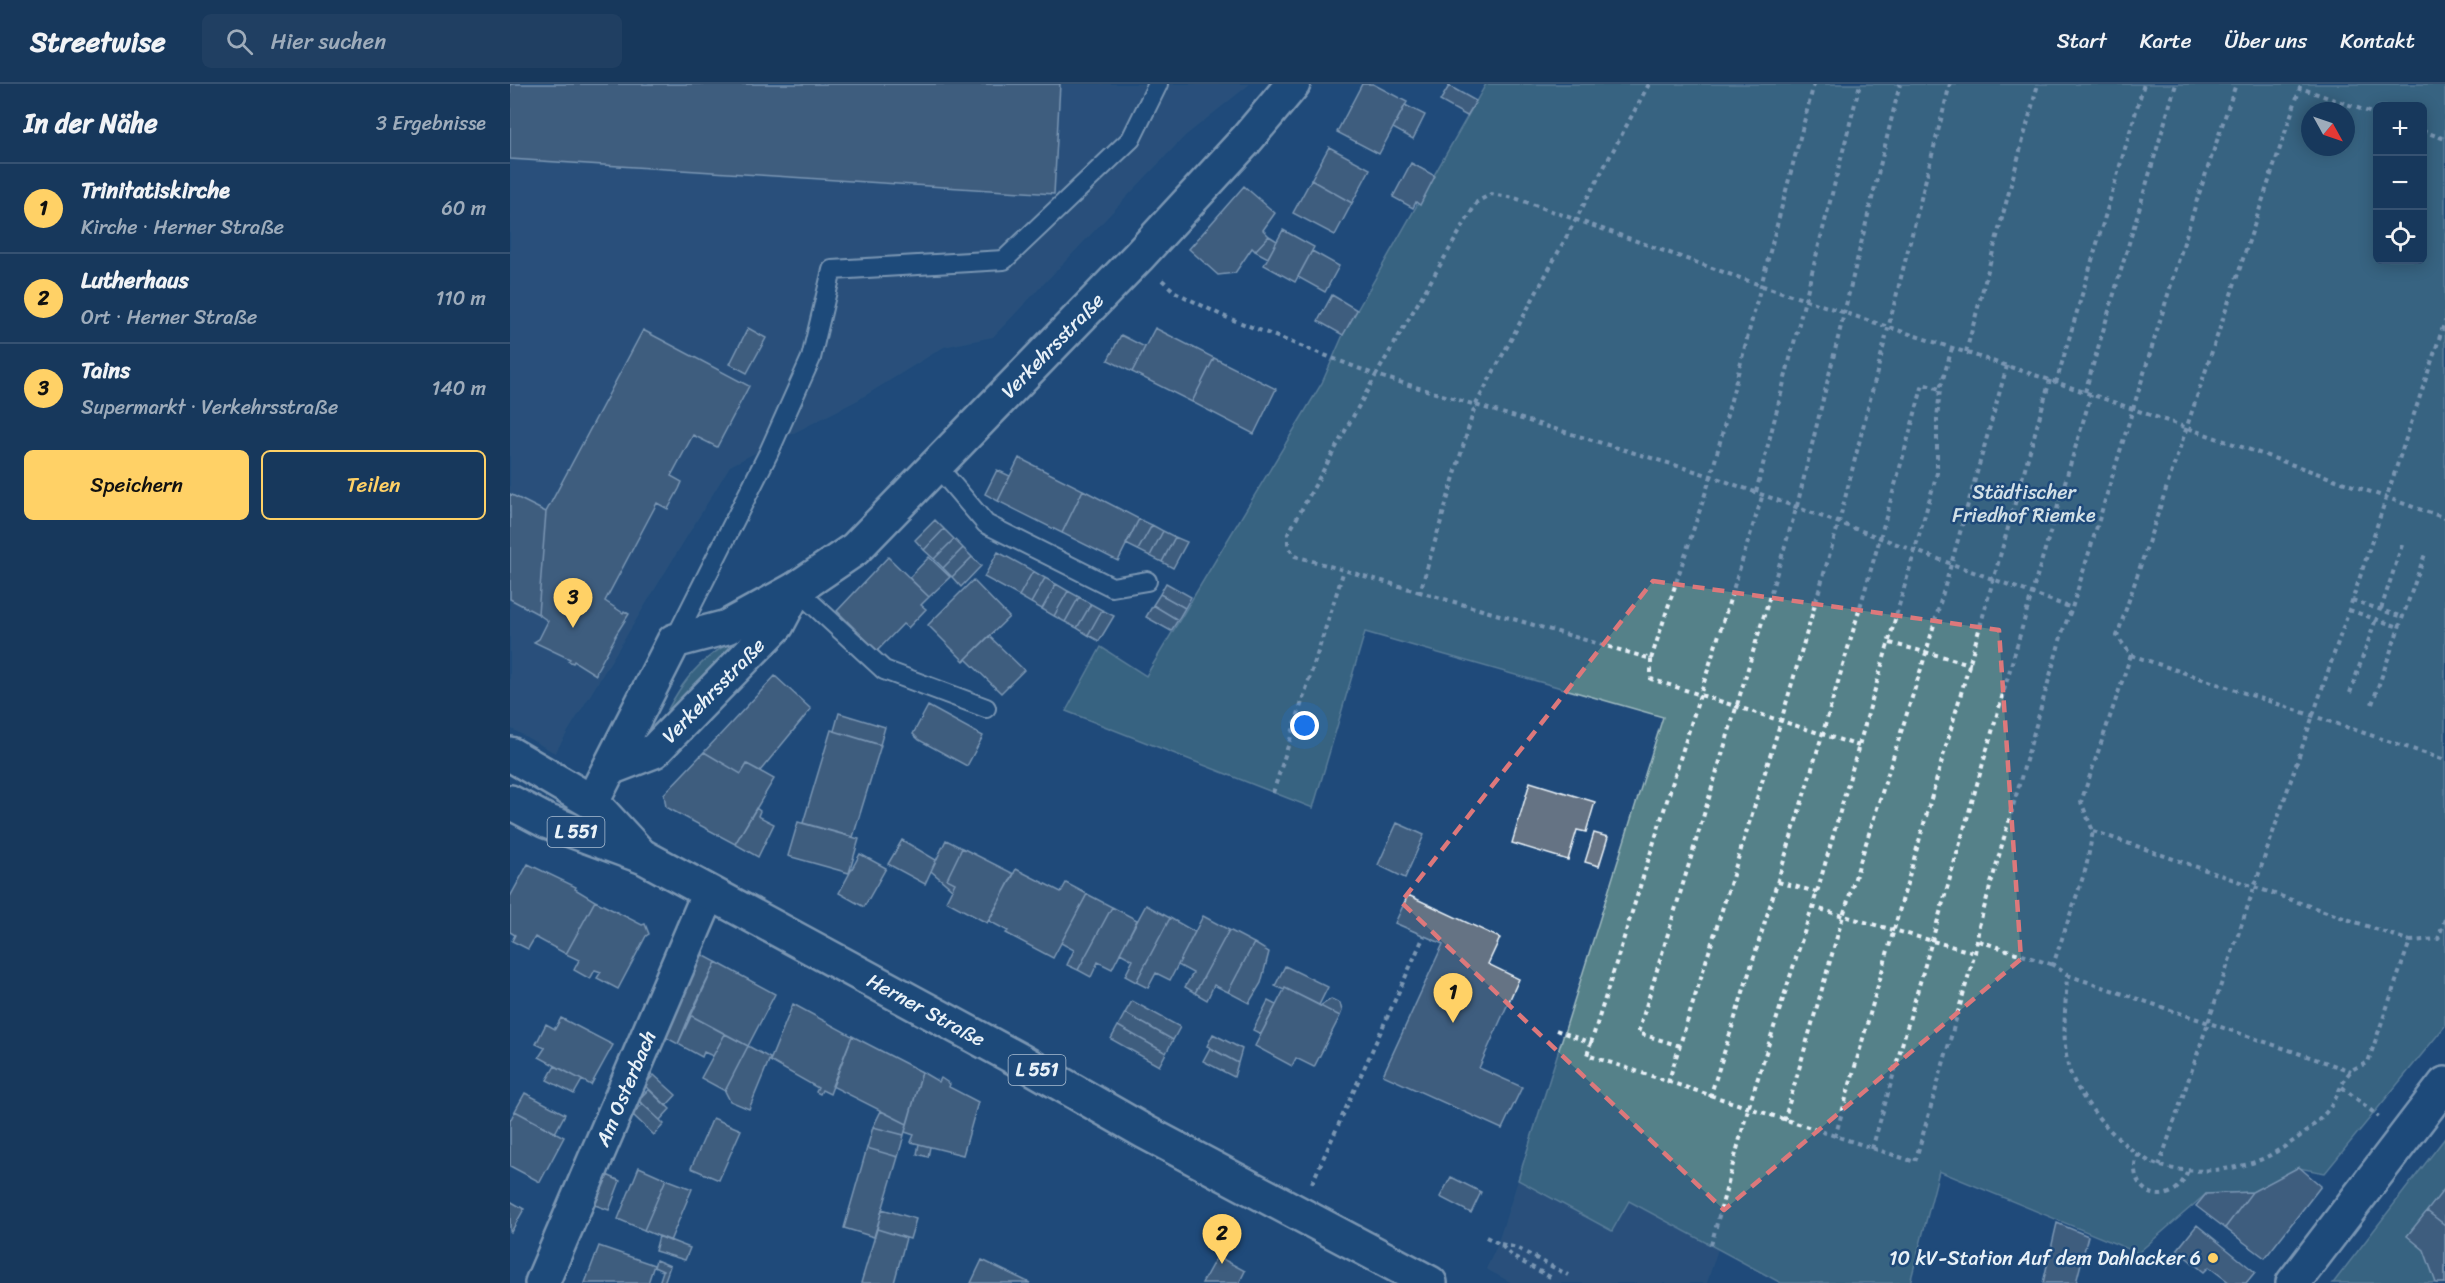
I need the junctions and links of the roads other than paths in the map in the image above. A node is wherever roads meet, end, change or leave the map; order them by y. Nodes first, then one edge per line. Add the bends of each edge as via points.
1 (1158, 84) edge
2 (1293, 84) edge
3 (936, 465) junction
4 (1148, 581) dead end
5 (796, 589) junction
6 (674, 641) junction
7 (986, 708) dead end
8 (510, 754) edge
9 (610, 768) junction
10 (510, 789) edge
11 (510, 802) edge
12 (592, 802) junction
13 (644, 857) junction
14 (709, 893) junction
15 (2445, 1084) edge
16 (542, 1283) edge
17 (1430, 1283) edge
18 (2293, 1283) edge

1 - 6 lane via 1131,139 1004,260 832,270 811,358 768,454
2 - 3 street, Verkehrsstraße via 1138,257
3 - 4 lane via 986,524 1112,587
3 - 5 street, Verkehrsstraße via 855,549
5 - 6 street, Verkehrsstraße via 727,627
5 - 7 lane via 884,670
5 - 9 street, Verkehrsstraße via 777,625 654,751
6 - 9 street, Verkehrsstraße
8 - 12 street, Herner Straße / L 551
9 - 12 street, Verkehrsstraße
10 - 12 street, L 551
11 - 13 street, Herner Straße / L 551 via 546,821
12 - 13 street, Herner Straße / L 551
13 - 14 street, Herner Straße / L 551
14 - 16 street, Am Osterbach
14 - 17 street, Herner Straße / L 551
15 - 18 street

